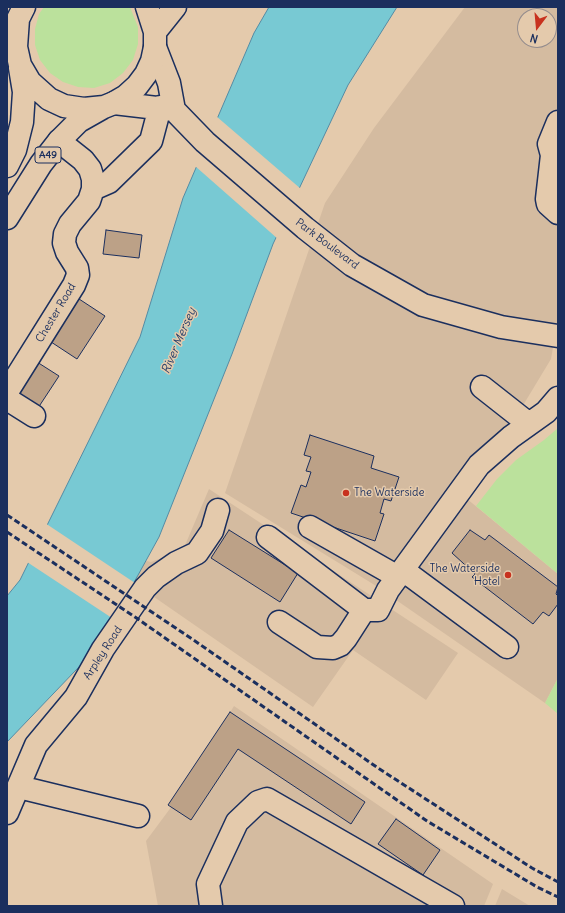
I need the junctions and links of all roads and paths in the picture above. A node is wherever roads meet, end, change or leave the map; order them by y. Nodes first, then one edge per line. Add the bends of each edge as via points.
1 (24, 7) edge
2 (147, 7) edge
3 (175, 7) edge
4 (11, 35) edge
5 (155, 39) junction
6 (20, 64) junction
7 (109, 105) junction
8 (174, 114) junction
9 (558, 122) edge
10 (59, 141) junction
11 (7, 166) edge
12 (93, 190) junction
13 (558, 213) edge
14 (7, 218) edge
15 (558, 336) edge
16 (482, 387) dead end
17 (7, 392) edge
18 (558, 398) edge
19 (7, 399) edge
20 (34, 416) dead end
21 (529, 424) junction
22 (218, 510) dead end
23 (310, 527) dead end
24 (268, 537) dead end
25 (396, 579) junction
26 (364, 610) junction
27 (279, 622) dead end
28 (507, 647) dead end
29 (19, 787) junction
30 (7, 813) edge
31 (138, 816) dead end
32 (211, 906) edge
33 (452, 906) edge

1 - 4 main road, A49
2 - 5 main road
3 - 5 main road
4 - 6 main road, A49
5 - 7 main road, A49 via 152,61 146,74 126,96
5 - 8 main road via 162,68 169,83
6 - 7 main road, A49 via 30,82 49,98 64,106 84,109
6 - 11 main road, A49 via 24,92 22,122 15,150
7 - 8 main road
7 - 10 main road, A49 via 79,121
8 - 12 main road via 134,160 108,182
8 - 15 main road, Park Boulevard via 304,228 352,265 423,305 501,327
9 - 13 main road via 549,144 552,155 548,204
10 - 12 main road via 90,169
10 - 14 main road, A49 via 41,164
12 - 17 main road, Chester Road via 89,201 65,234 67,252 77,268 78,275 74,285
16 - 21 main road
18 - 21 main road via 546,412
19 - 20 main road
21 - 25 main road via 479,466
22 - 29 main road, Arpley Road via 212,531 197,553 176,563 156,577 146,588 103,649 76,697 36,745
23 - 25 main road
24 - 26 main road
25 - 26 main road via 378,610
25 - 28 main road
26 - 27 main road via 346,638 333,648 317,647
29 - 30 main road, Arpley Road
29 - 31 main road
32 - 33 main road via 208,884 237,822 258,802 267,799

